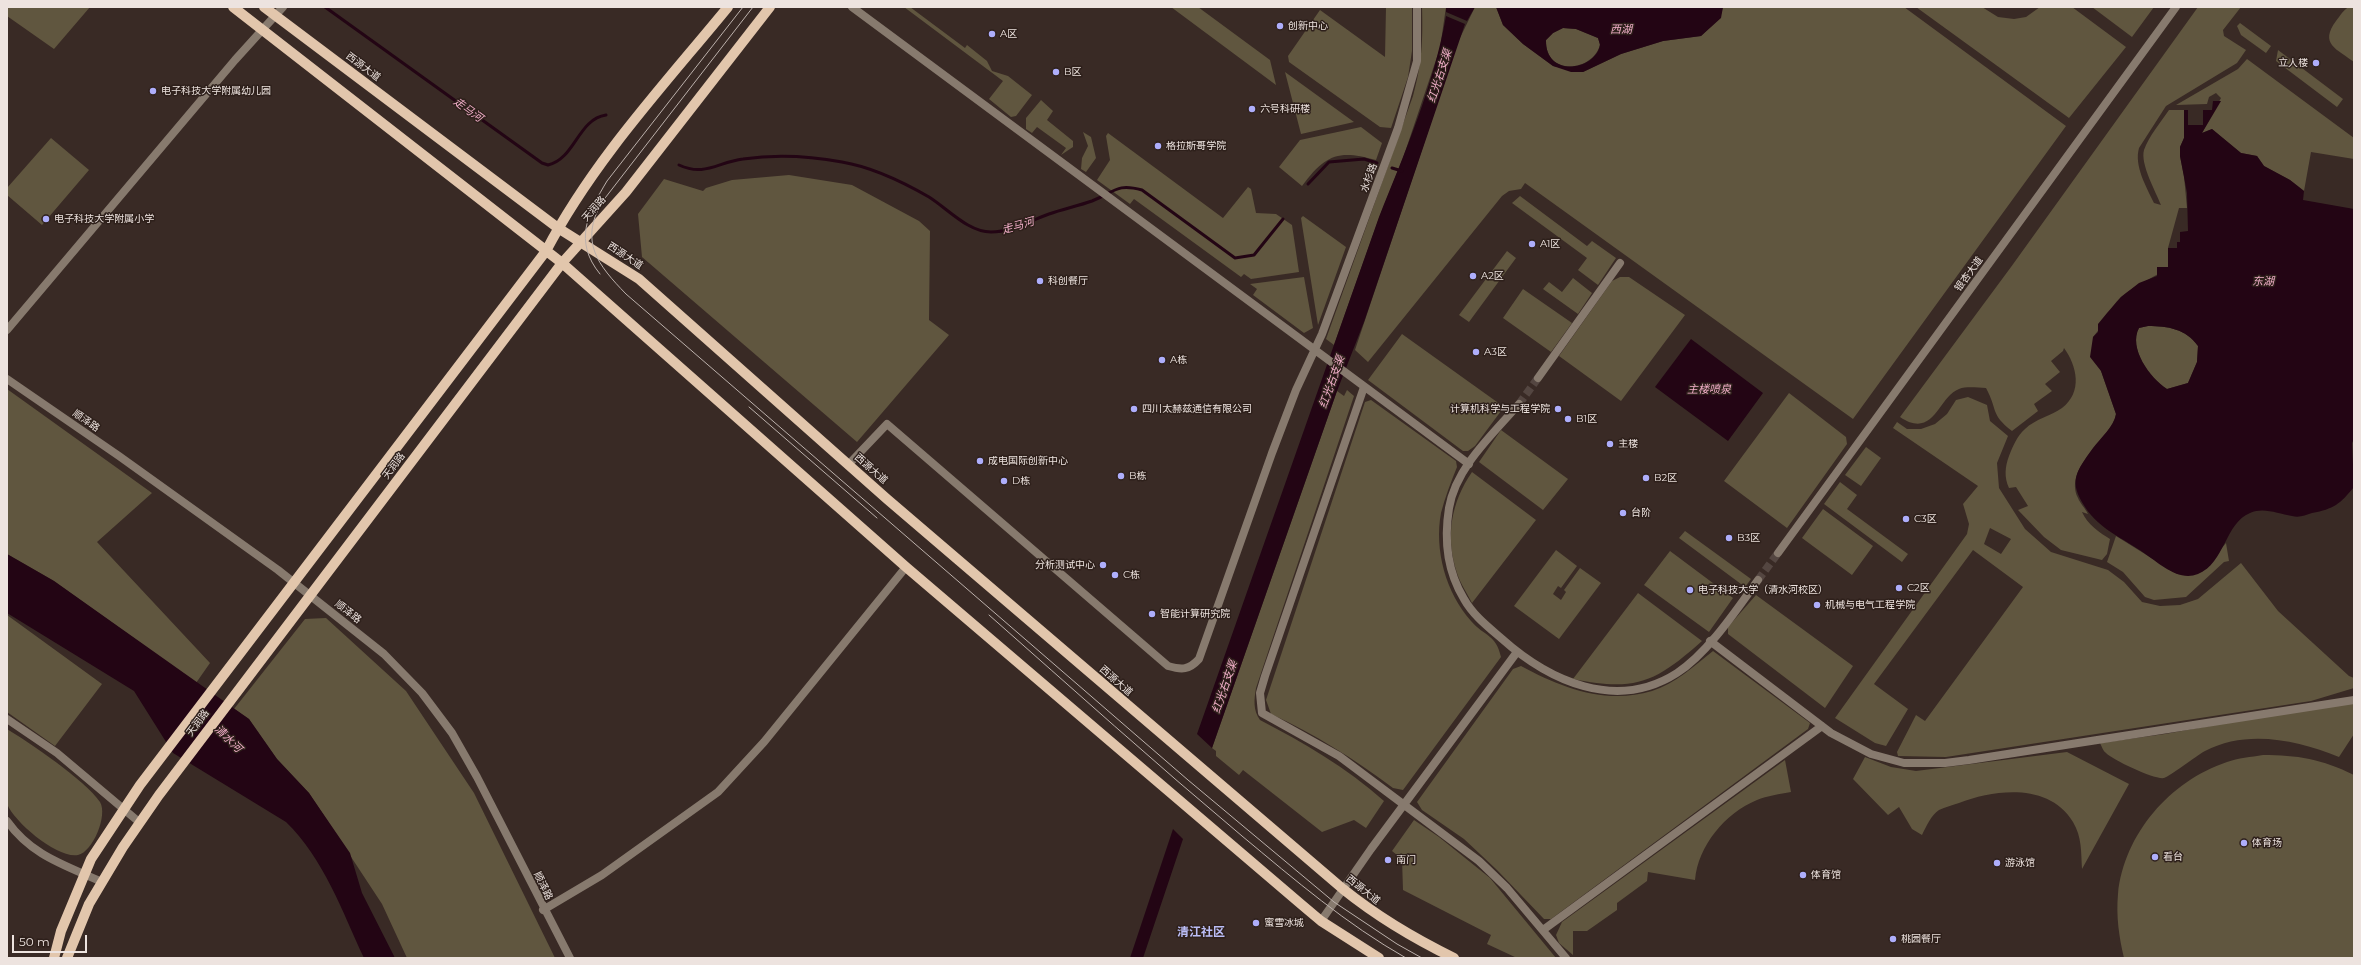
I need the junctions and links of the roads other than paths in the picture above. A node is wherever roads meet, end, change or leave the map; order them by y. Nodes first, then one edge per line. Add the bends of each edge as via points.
1 (233, 7) edge
2 (264, 7) edge
3 (283, 7) edge
4 (728, 7) edge
5 (770, 7) edge
6 (852, 7) edge
7 (1417, 7) edge
8 (2176, 7) edge
9 (276, 16) junction
10 (262, 29) junction
11 (558, 228) junction
12 (581, 242) junction
13 (546, 251) junction
14 (1620, 262) dead end
15 (562, 263) junction
16 (7, 330) edge
17 (1314, 351) junction
18 (1538, 378) tunnel mouth
19 (7, 379) edge
20 (1364, 387) junction
21 (1519, 404) tunnel mouth
22 (1469, 464) junction
23 (848, 465) junction
24 (1778, 553) tunnel mouth
25 (906, 567) junction
26 (1758, 580) tunnel mouth
27 (295, 584) junction
28 (311, 596) junction
29 (1710, 641) junction
30 (1517, 652) junction
31 (2354, 700) edge
32 (7, 719) edge
33 (1822, 726) junction
34 (1405, 804) junction
35 (124, 809) junction
36 (7, 821) edge
37 (139, 822) junction
38 (85, 874) junction
39 (102, 882) junction
40 (1343, 889) junction
41 (543, 910) junction
42 (1321, 921) junction
43 (1543, 930) junction
44 (54, 957) edge
45 (67, 958) edge
46 (570, 958) edge
47 (1378, 958) edge
48 (1454, 958) edge
49 (1566, 958) edge

1 - 10 main road
2 - 9 main road, 西源大道
3 - 9 street
4 - 11 main road, 天润路 via 596,168
5 - 12 main road, 天润路 via 626,192
6 - 17 street
7 - 17 street, 水杉路 via 1417,61 1400,121
8 - 24 street, 银杏大道
9 - 10 street
9 - 11 main road, 西源大道
10 - 13 main road
10 - 16 street
11 - 12 main road, 西源大道
11 - 13 main road, 天润路
12 - 15 main road, 天润路
12 - 23 main road, 西源大道 via 639,279
13 - 15 main road
13 - 27 main road, 天润路
14 - 18 street
15 - 25 main road
15 - 28 main road, 天润路
17 - 20 street
17 - 23 street, 水杉路 via 1272,454 1199,659 1186,669 1168,666 887,424
19 - 27 street, 顺泽路 via 119,456
20 - 22 street
20 - 34 street via 1265,676 1259,703 1265,716 1339,756
21 - 22 street
22 - 30 street via 1458,481 1449,507 1446,541 1448,557 1457,586 1474,613
23 - 40 main road, 西源大道
25 - 41 street via 764,742 718,792 602,875
25 - 42 main road
26 - 29 street
27 - 28 street, 顺泽路
27 - 35 main road, 天润路
28 - 37 main road, 天润路
28 - 41 street, 顺泽路 via 384,654 422,693 452,733
29 - 30 street via 1696,657 1677,672 1652,684 1618,690 1565,682
29 - 33 street
30 - 34 street
31 - 33 street via 1945,763 1904,763 1871,754
32 - 35 street via 57,753
33 - 43 street
34 - 40 street
34 - 43 street via 1479,861 1507,888
35 - 37 street
35 - 38 main road, 天润路 via 91,859
36 - 38 street via 40,853 64,867
37 - 39 main road, 天润路
38 - 39 street
38 - 44 main road, 天润路 via 61,931
39 - 45 main road, 天润路 via 89,904
40 - 42 street
40 - 48 main road, 西源大道 via 1378,917
41 - 46 street, 顺泽路
42 - 47 main road
43 - 49 street

